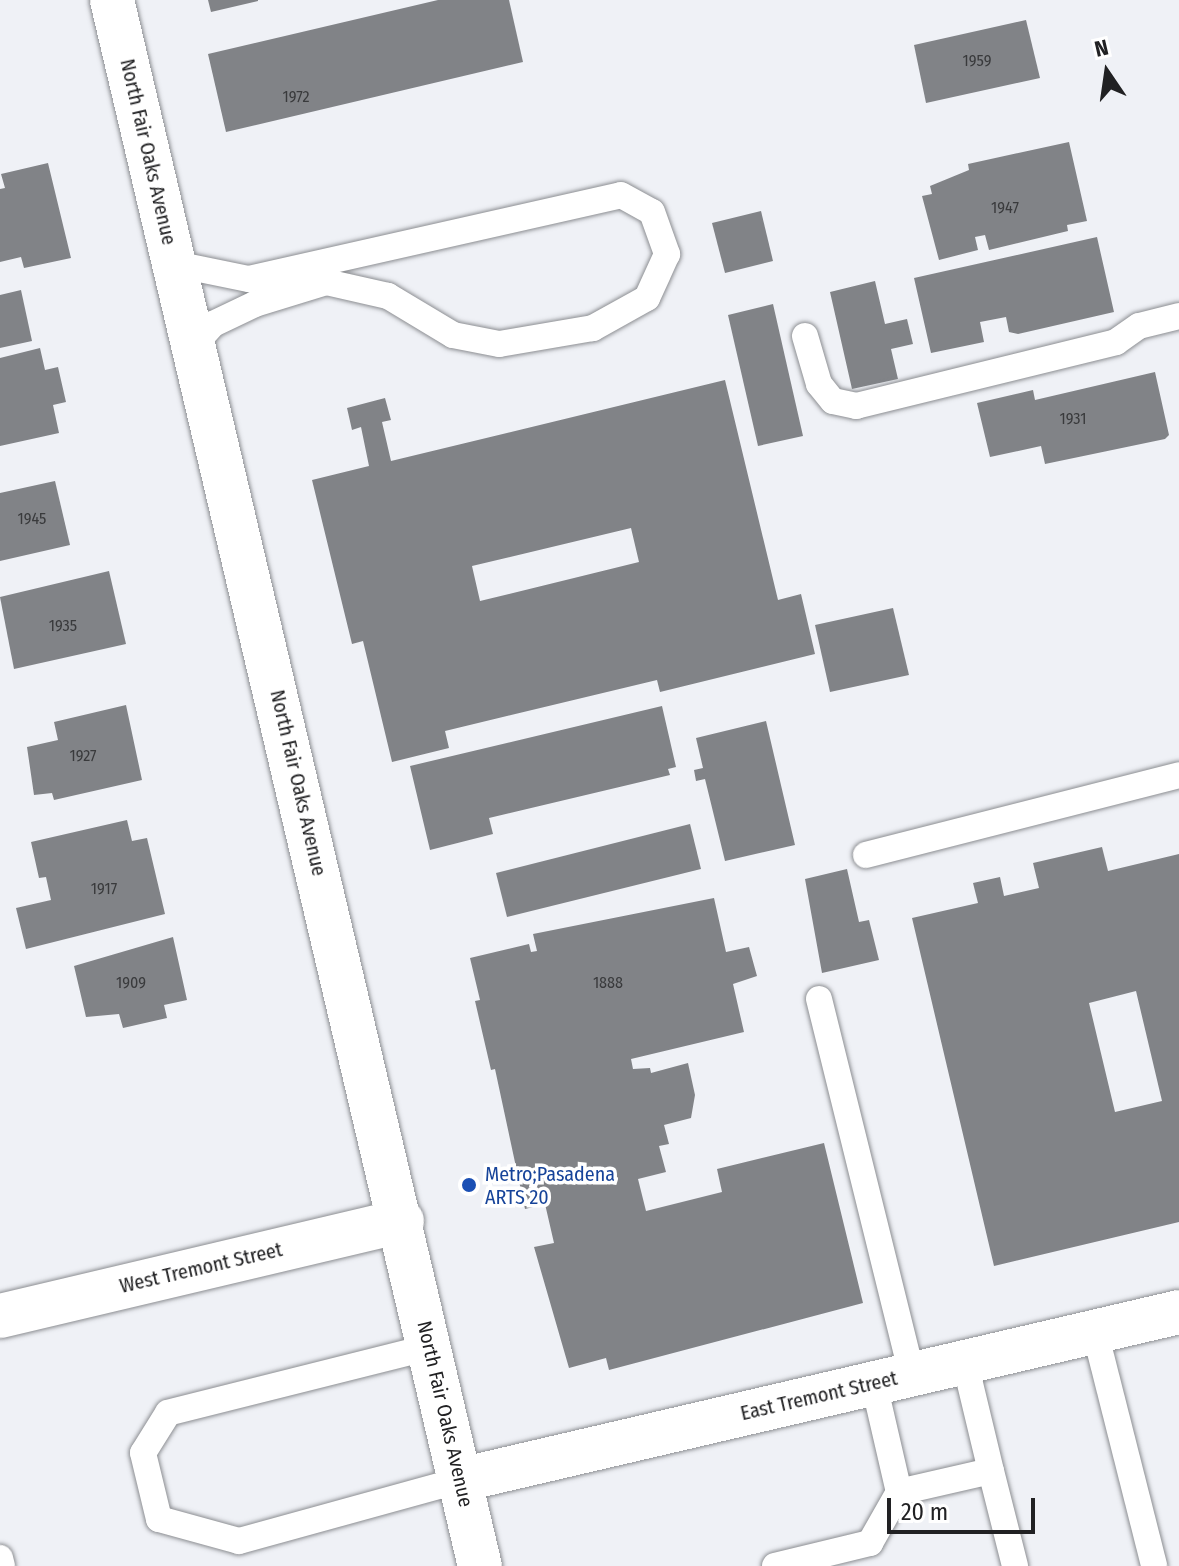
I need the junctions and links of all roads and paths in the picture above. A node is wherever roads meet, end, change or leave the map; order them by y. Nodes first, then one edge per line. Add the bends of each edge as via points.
1 (112, 0) edge
2 (175, 264) junction
3 (1179, 316) edge
4 (805, 336) dead end
5 (194, 345) junction
6 (1179, 775) edge
7 (866, 855) dead end
8 (819, 999) dead end
9 (402, 1221) junction
10 (1179, 1312) edge
11 (0, 1316) edge
12 (1095, 1332) junction
13 (430, 1347) junction
14 (965, 1363) junction
15 (893, 1379) junction
16 (991, 1471) junction
17 (460, 1480) junction
18 (899, 1492) junction
19 (0, 1558) edge
20 (2, 1566) edge
21 (480, 1566) edge
22 (775, 1566) edge
23 (1015, 1566) edge
24 (1154, 1566) edge

1 - 2 main road, North Fair Oaks Avenue
2 - 5 main road, North Fair Oaks Avenue
2 - 5 lane via 249,279 621,195 652,212 667,254 647,298 593,328 499,344 453,335 388,296 326,282 255,304 213,324
3 - 4 lane via 1139,326 1116,342 856,406 833,401 819,384
5 - 9 main road, North Fair Oaks Avenue
6 - 7 lane
8 - 15 lane
9 - 11 main road, West Tremont Street
9 - 13 main road, North Fair Oaks Avenue
10 - 12 main road, East Tremont Street
12 - 14 main road, East Tremont Street
12 - 24 lane
13 - 17 main road, North Fair Oaks Avenue
13 - 17 lane via 168,1413 143,1453 159,1519 239,1541
14 - 15 main road, East Tremont Street
14 - 16 lane
15 - 17 main road, East Tremont Street
15 - 18 lane
16 - 18 lane
16 - 23 lane
17 - 21 main road, North Fair Oaks Avenue
18 - 22 lane via 870,1543
19 - 20 lane

